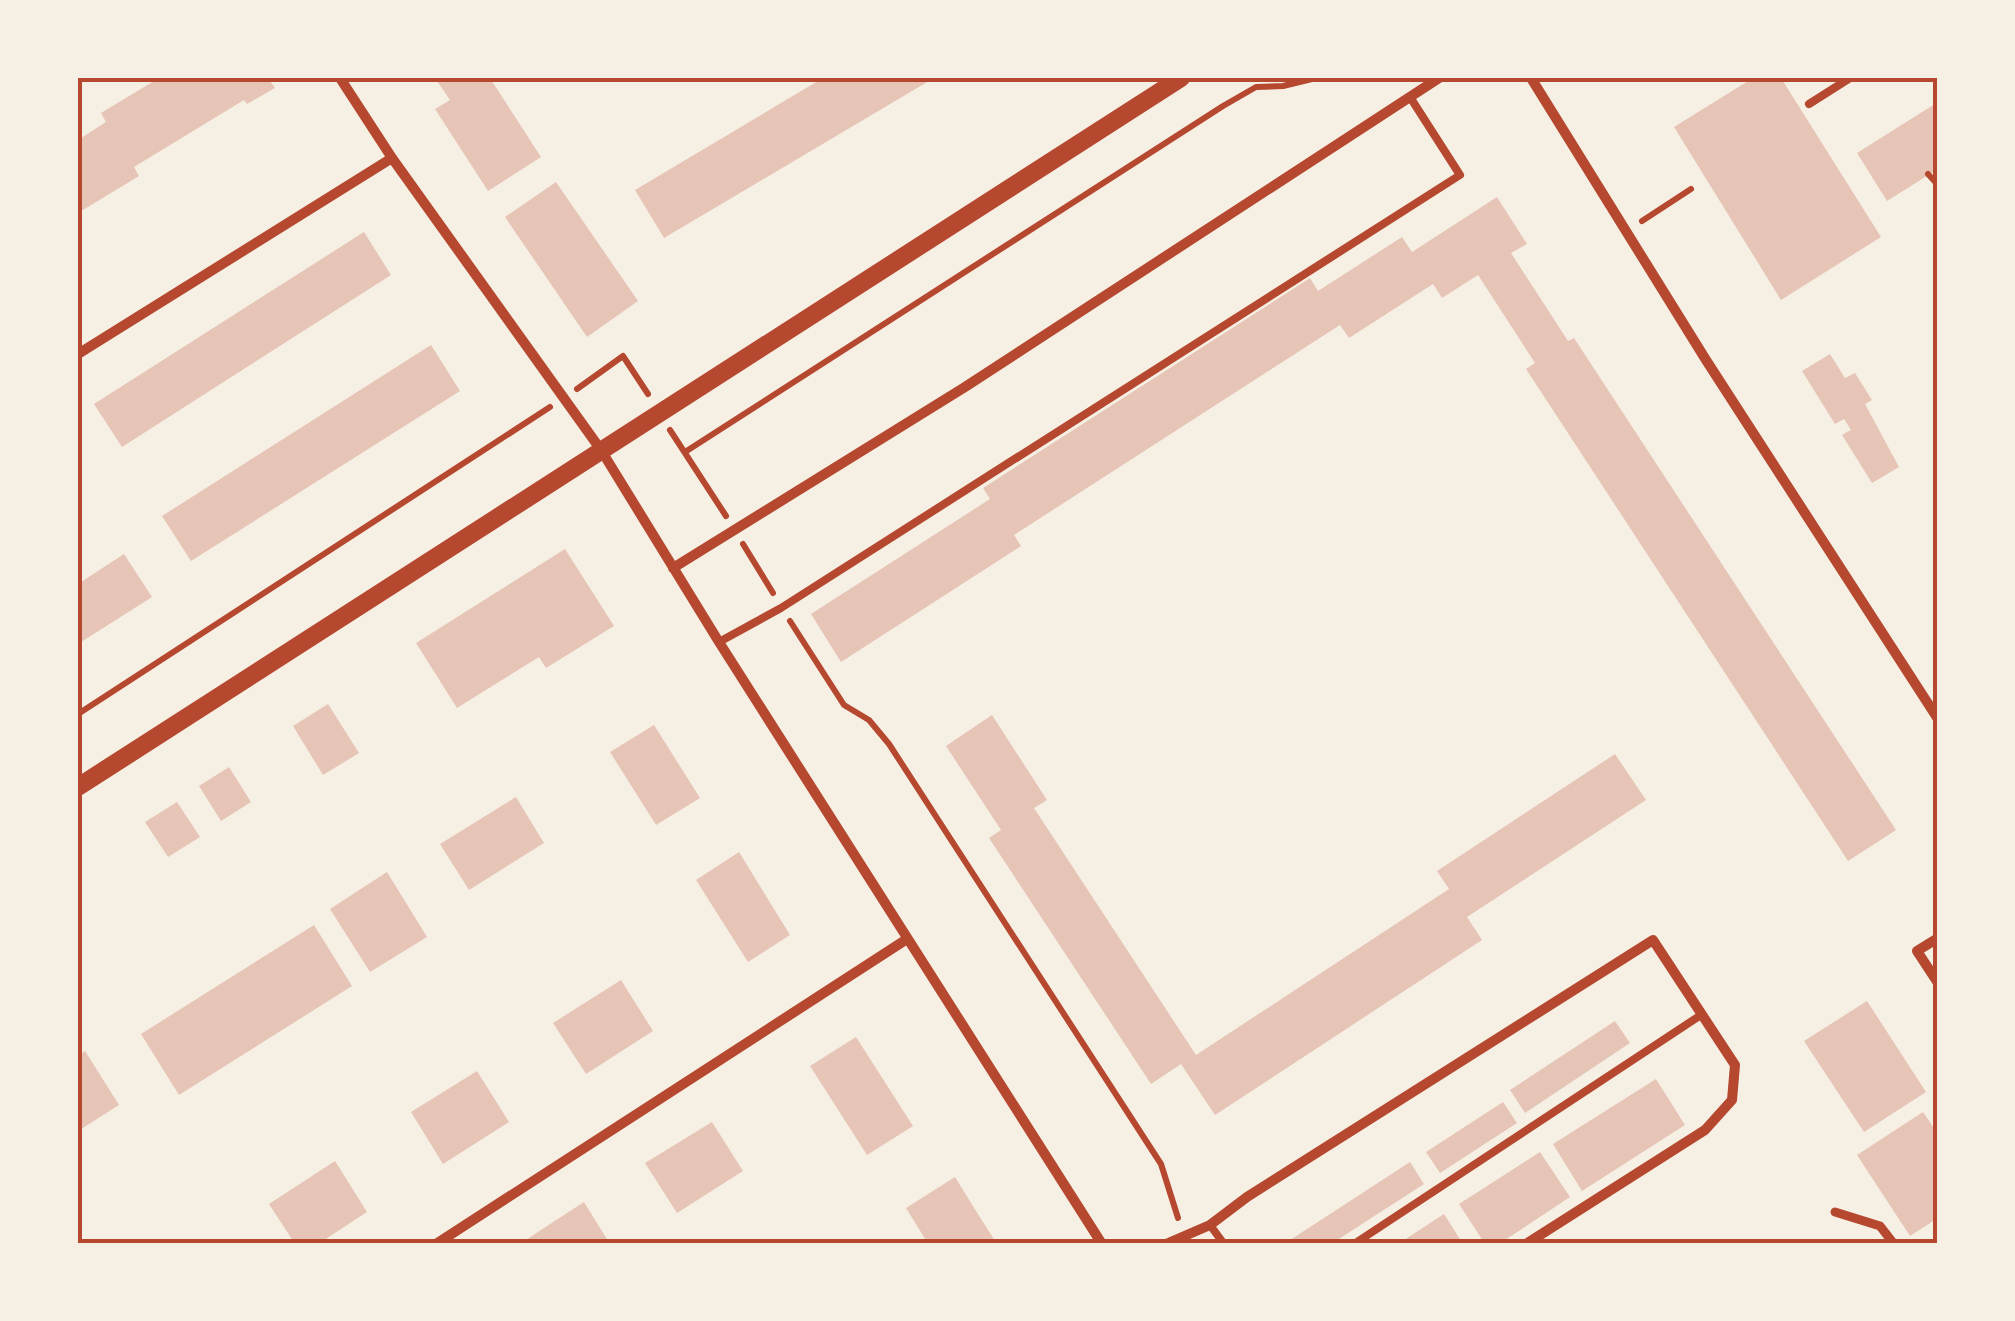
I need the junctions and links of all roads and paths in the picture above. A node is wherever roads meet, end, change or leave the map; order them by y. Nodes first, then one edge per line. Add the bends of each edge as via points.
1 (340, 78) edge
2 (1181, 78) edge
3 (1316, 78) edge
4 (1438, 78) edge
5 (1531, 78) edge
6 (1850, 78) edge
7 (1410, 97) junction
8 (1809, 104) dead end
9 (392, 158) junction
10 (1928, 174) dead end
11 (1938, 185) edge
12 (1692, 189) dead end
13 (1626, 232) junction
14 (78, 354) edge
15 (650, 398) dead end
16 (563, 399) junction
17 (667, 426) dead end
18 (601, 450) junction
19 (684, 452) junction
20 (736, 532) junction
21 (673, 568) junction
22 (782, 608) junction
23 (719, 642) junction
24 (78, 714) edge
25 (1938, 720) edge
26 (78, 787) edge
27 (1938, 938) edge
28 (908, 940) junction
29 (1938, 982) edge
30 (1701, 1015) junction
31 (1835, 1212) dead end
32 (1210, 1225) junction
33 (1182, 1236) junction
34 (436, 1244) edge
35 (1102, 1244) edge
36 (1166, 1244) edge
37 (1224, 1244) edge
38 (1354, 1244) edge
39 (1526, 1244) edge
40 (1894, 1244) edge

1 - 9 street
2 - 18 street
3 - 19 path via 1256,87 1223,106
4 - 7 street
5 - 13 street
6 - 8 lane
7 - 20 street
7 - 22 lane via 1460,175
9 - 14 street
9 - 16 street
10 - 11 path
12 - 13 path
13 - 25 street
15 - 16 path via 624,356
16 - 18 street
16 - 24 path
17 - 19 path
18 - 21 street
18 - 26 street
19 - 20 path
20 - 21 street
20 - 22 path
21 - 23 street
22 - 23 lane
22 - 33 path via 844,704 870,720 889,744 1161,1164
23 - 28 street
27 - 29 street via 1918,951
28 - 34 street
28 - 35 street
30 - 32 street via 1653,940
30 - 38 lane
30 - 39 street via 1734,1065 1732,1100 1705,1130
31 - 40 street via 1880,1226
32 - 33 street
32 - 37 lane
33 - 36 street

